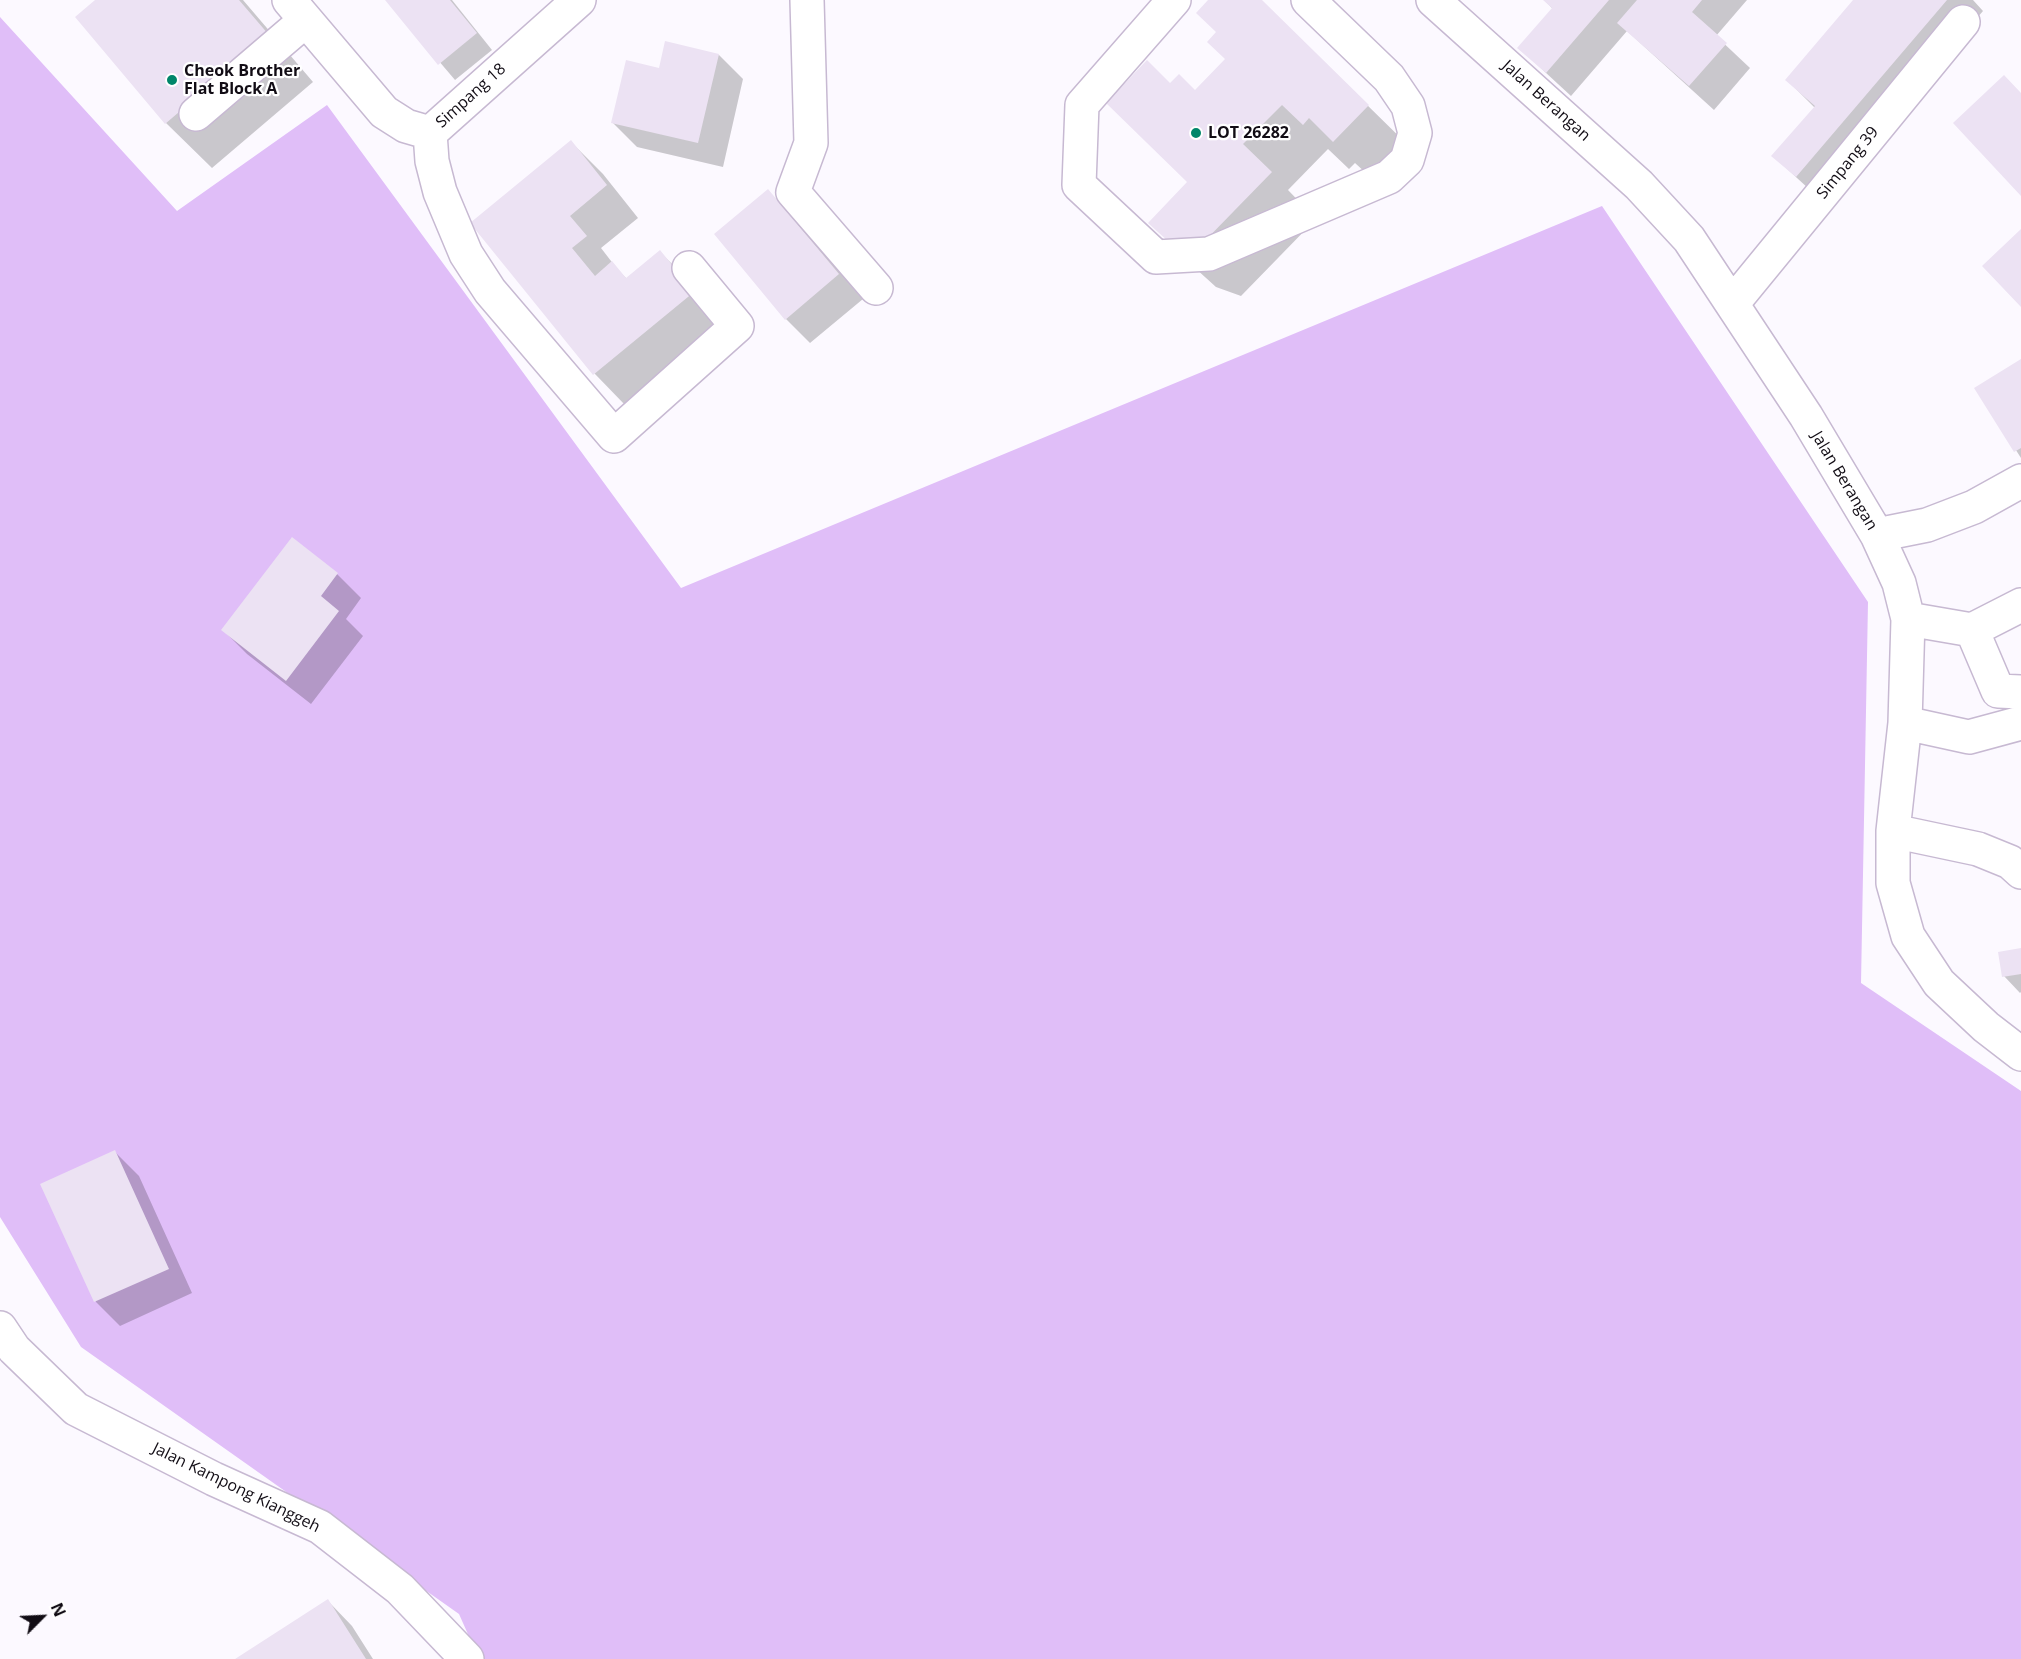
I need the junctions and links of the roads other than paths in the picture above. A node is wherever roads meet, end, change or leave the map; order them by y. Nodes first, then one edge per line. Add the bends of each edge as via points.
1 (579, 0) edge
2 (807, 0) edge
3 (1174, 0) edge
4 (1308, 0) edge
5 (1433, 0) edge
6 (298, 10) edge
7 (1963, 22) dead end
8 (196, 114) dead end
9 (430, 133) junction
10 (689, 268) dead end
11 (876, 288) dead end
12 (1732, 304) junction
13 (2021, 481) edge
14 (1877, 536) junction
15 (2021, 605) edge
16 (1908, 620) junction
17 (1972, 630) junction
18 (2021, 693) edge
19 (1905, 723) junction
20 (2021, 723) edge
21 (1893, 831) junction
22 (2021, 872) edge
23 (2021, 1054) edge
24 (0, 1328) edge
25 (468, 1659) edge

1 - 9 street, Simpang 18
2 - 11 street via 811,143 793,192
3 - 4 street via 1082,105 1078,185 1156,257 1209,254 1389,177 1407,160 1415,133 1408,106 1389,78
5 - 12 street, Jalan Berangan via 1639,185 1689,239
6 - 8 street
6 - 9 street, Simpang 18 via 384,112 406,126
7 - 12 street, Simpang 39
9 - 10 street via 440,192 466,254 490,291 614,436 737,326
12 - 14 street, Jalan Berangan via 1806,416
13 - 14 street via 1974,507 1927,525
14 - 16 street, Jalan Berangan via 1899,583
15 - 17 street
16 - 17 street
16 - 19 street, Jalan Berangan
17 - 18 street via 1998,691
19 - 20 street via 1969,737
19 - 21 street, Jalan Berangan
21 - 22 street via 1978,849 2010,862
21 - 23 street, Jalan Berangan via 1893,883 1908,936 1939,983
24 - 25 street, Jalan Kampong Kianggeh via 14,1349 76,1409 320,1527 400,1589

